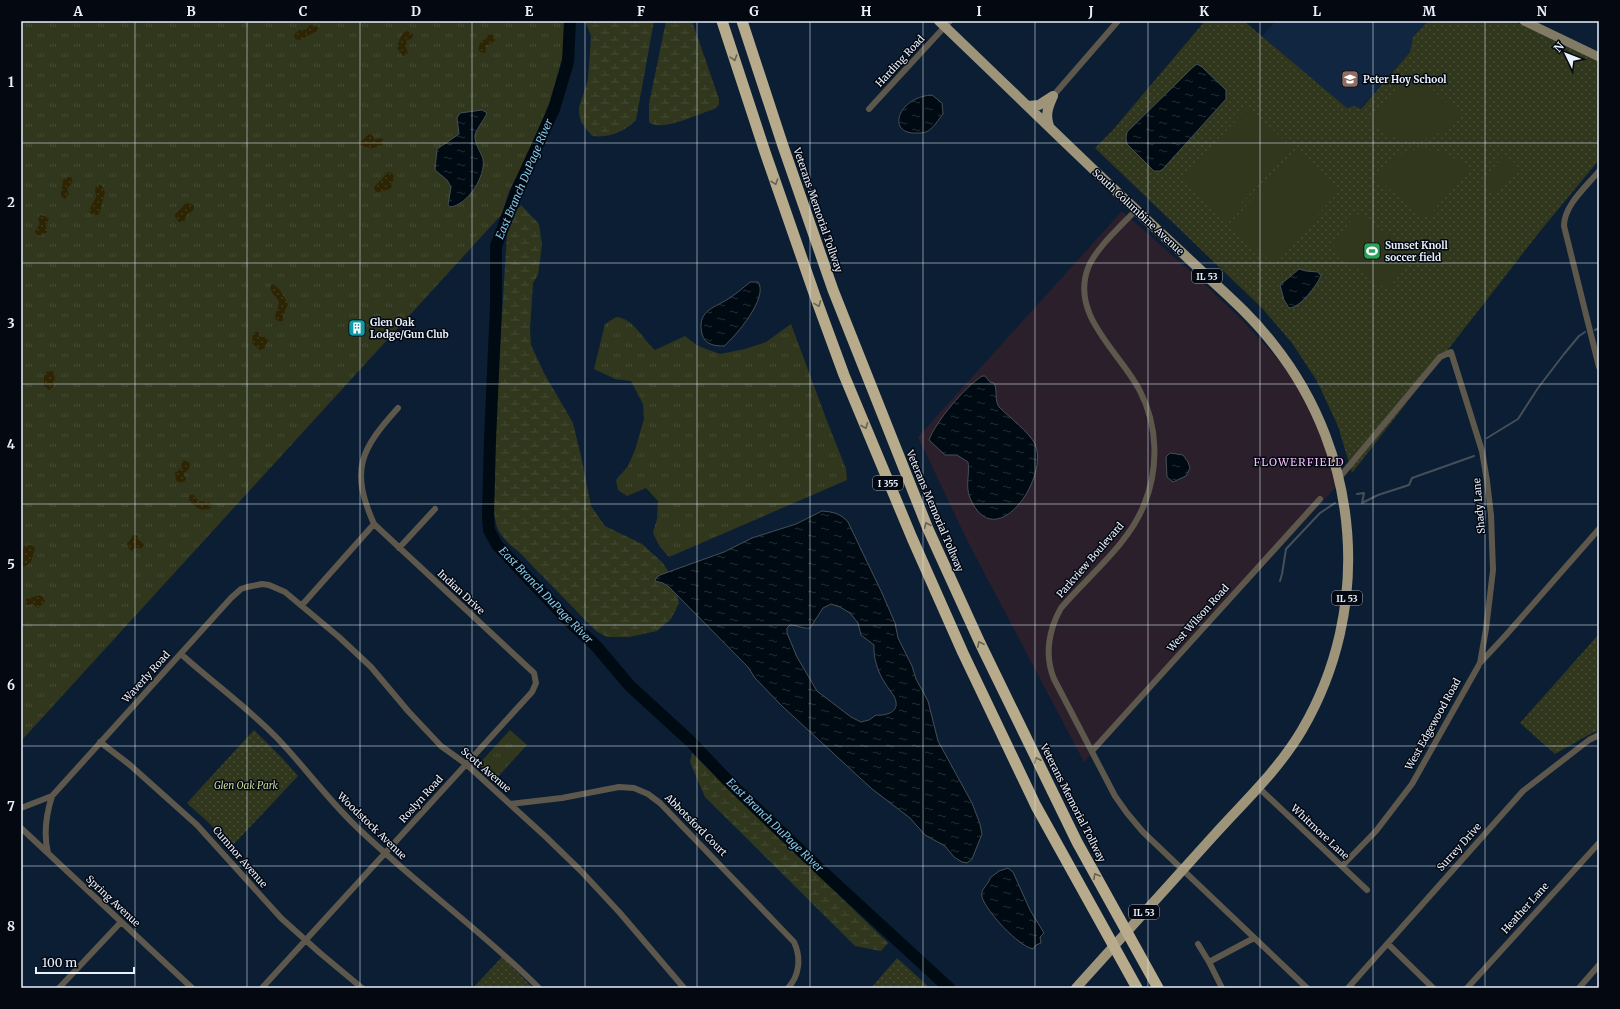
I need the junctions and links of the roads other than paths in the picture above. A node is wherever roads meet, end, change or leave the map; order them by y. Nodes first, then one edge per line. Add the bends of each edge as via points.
1 (722, 21) edge
2 (742, 21) edge
3 (1118, 21) edge
4 (1524, 21) edge
5 (945, 23) edge
6 (1599, 58) edge
7 (1053, 96) junction
8 (1028, 106) junction
9 (869, 108) dead end
10 (1049, 126) junction
11 (1599, 171) edge
12 (1136, 210) junction
13 (1599, 366) edge
14 (398, 408) dead end
15 (1339, 478) junction
16 (1320, 499) dead end
17 (435, 509) dead end
18 (374, 524) junction
19 (1599, 529) edge
20 (399, 548) junction
21 (262, 584) joint
22 (302, 605) junction
23 (181, 654) junction
24 (1480, 662) junction
25 (534, 673) joint
26 (1599, 735) edge
27 (100, 742) junction
28 (1092, 752) junction
29 (466, 764) junction
30 (1259, 788) junction
31 (52, 796) junction
32 (510, 804) junction
33 (21, 808) edge
34 (21, 828) edge
35 (1599, 843) edge
36 (48, 853) junction
37 (385, 853) junction
38 (1342, 866) junction
39 (1183, 870) junction
40 (1367, 890) dead end
41 (121, 922) junction
42 (1254, 938) junction
43 (306, 940) junction
44 (1198, 944) dead end
45 (1388, 944) junction
46 (1142, 958) junction
47 (1209, 962) junction
48 (1599, 965) edge
49 (59, 988) edge
50 (192, 988) edge
51 (262, 988) edge
52 (362, 988) edge
53 (539, 988) edge
54 (684, 988) edge
55 (788, 988) edge
56 (1076, 988) edge
57 (1138, 988) edge
58 (1158, 988) edge
59 (1165, 988) edge
60 (1222, 988) edge
61 (1307, 988) edge
62 (1348, 988) edge
63 (1433, 988) edge
64 (1467, 988) edge
65 (1579, 988) edge

1 -> 57 highway, I 355 via 815,296 886,477 963,653 1036,806
46 -> 2 highway, Veterans Memorial Tollway / I 355 via 1078,842 1018,723 928,529 833,290
3 - 7 street
4 - 6 main road
5 - 8 main road, South Columbine Avenue / IL 53
5 - 9 street, Harding Road
7 - 8 main road via 1039,104
7 - 10 main road via 1047,111 1046,119
8 - 10 main road, South Columbine Avenue / IL 53
10 - 12 main road, South Columbine Avenue / IL 53
11 - 13 street via 1572,204 1564,219
12 - 15 main road, South Columbine Avenue / IL 53 via 1241,307 1296,374 1312,402 1324,431
12 - 28 street, Parkview Boulevard via 1088,267 1084,302 1093,322 1140,390 1148,411 1155,445 1151,484 1144,506 1130,531 1061,608 1051,634 1048,653 1054,679
14 - 18 street via 372,439 362,463 363,496
15 - 24 street, Shady Lane via 1440,357 1450,352 1482,451 1488,481 1493,570
15 - 30 main road, South Columbine Avenue / IL 53 via 1347,524 1349,563 1346,608 1337,650 1321,693 1305,725 1284,758
16 - 28 street, West Wilson Road
17 - 20 street
18 - 20 street, Indian Drive
18 - 22 street
19 - 24 street, West Edgewood Road
20 - 25 street, Indian Drive
21 - 22 street, Scott Avenue via 277,588
21 - 23 street, Waverly Road via 247,587 236,593
22 - 29 street, Scott Avenue via 371,667 441,746
23 - 27 street, Waverly Road
23 - 37 street, Woodstock Avenue via 276,737 339,809
24 - 38 street, West Edgewood Road via 1412,784 1376,831
25 - 29 street, Roslyn Road via 536,684 532,692
26 - 45 street, Surrey Drive via 1523,791
27 - 31 street, Waverly Road
27 - 43 street, Cumnor Avenue via 130,765 197,825 267,903
28 - 39 street, Parkview Boulevard via 1127,813
29 - 32 street, Scott Avenue
29 - 37 street, Roslyn Road
30 - 38 street, Whitmore Lane
30 - 39 main road, South Columbine Avenue / IL 53
31 - 33 street, Waverly Road
31 - 36 street, Waverly Road via 46,821
32 - 54 street, Scott Avenue via 620,912
32 - 55 street, Abbotsford Court via 562,798 619,787 634,788 648,794 660,803 794,942 799,962 794,979
34 - 36 street, Spring Avenue
35 - 64 street, Heather Lane
36 - 41 street, Spring Avenue
37 - 43 street, Roslyn Road
37 - 53 street, Woodstock Avenue via 482,934
38 - 40 street, Whitmore Lane
39 - 42 street
39 - 56 main road, IL 53
41 - 49 street
41 - 50 street, Spring Avenue
42 - 47 street
42 - 61 street
43 - 51 street, Roslyn Road
43 - 52 street, Cumnor Avenue
44 - 47 street
45 - 62 street, Surrey Drive
45 - 63 street
46 - 58 highway, Veterans Memorial Tollway / I 355
46 - 59 highway via 1156,972
47 - 60 street
48 - 65 street

